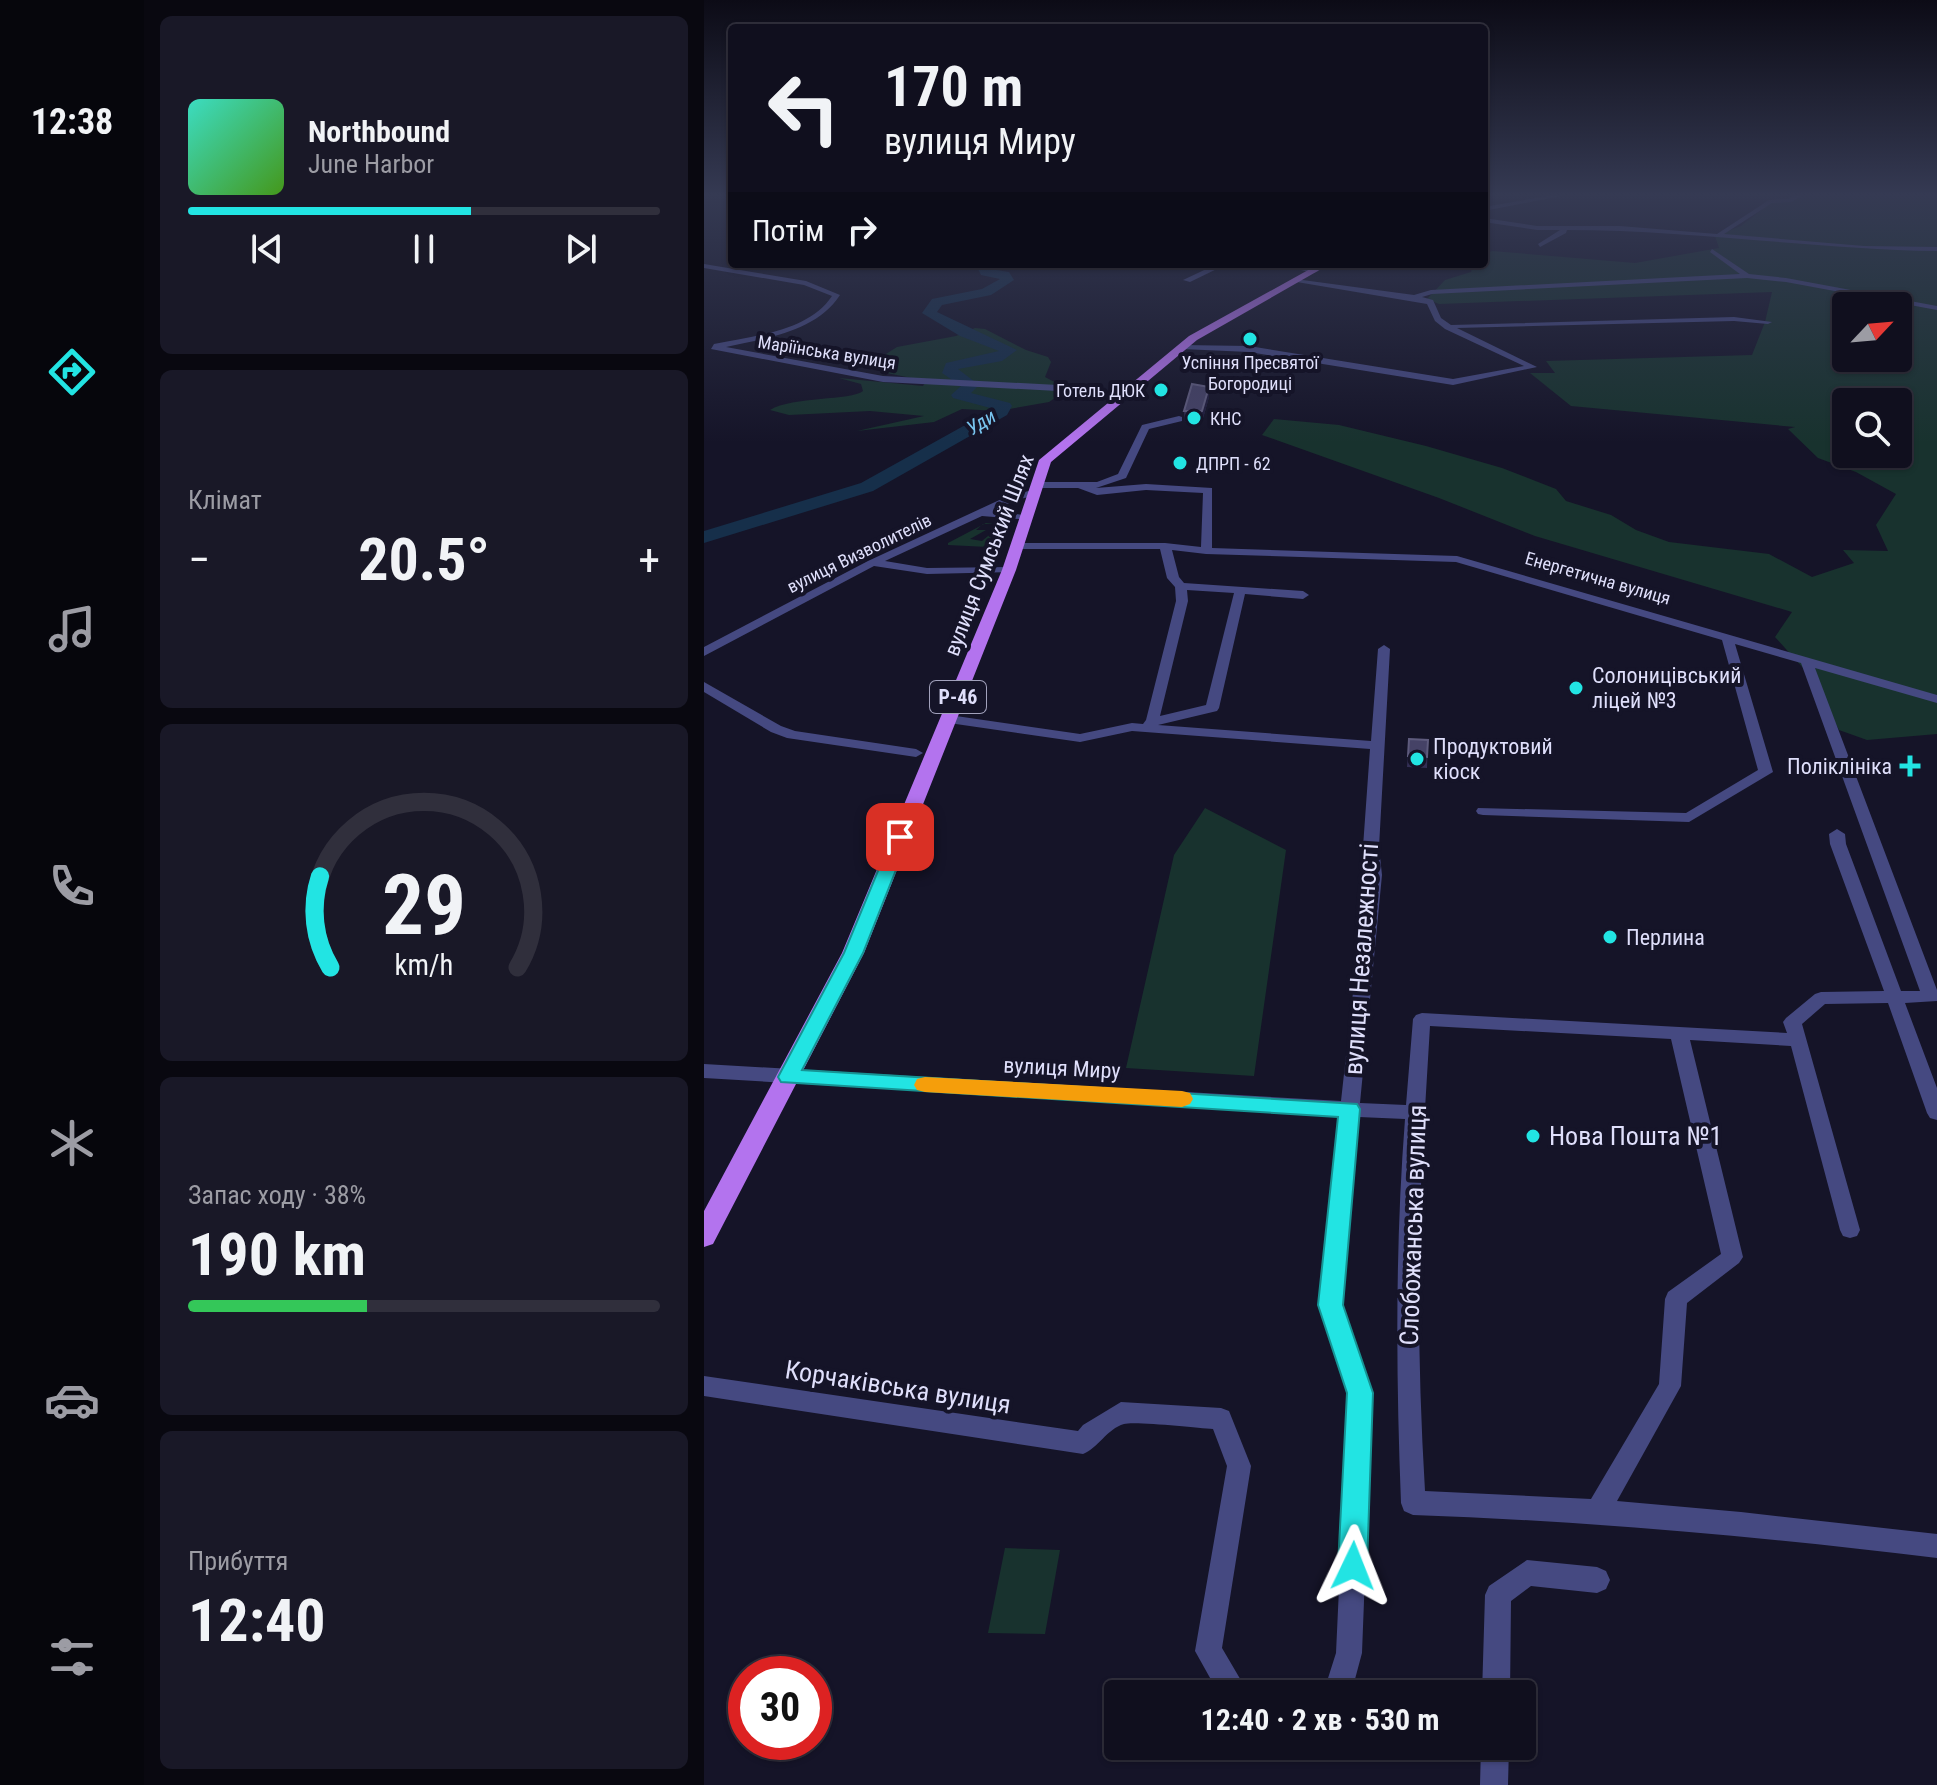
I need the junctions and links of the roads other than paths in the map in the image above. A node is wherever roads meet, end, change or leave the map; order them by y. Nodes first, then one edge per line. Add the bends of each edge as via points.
1 (766, 276) edge
2 (1195, 276) edge
3 (1303, 276) edge
4 (1741, 276) edge
5 (1750, 276) edge
6 (1187, 280) dead end
7 (1295, 281) junction
8 (1413, 297) junction
9 (1937, 308) edge
10 (1768, 322) dead end
11 (1448, 327) junction
12 (1182, 347) junction
13 (709, 348) edge
14 (1121, 397) junction
15 (1179, 419) dead end
16 (1082, 486) junction
17 (1034, 489) junction
18 (984, 513) junction
19 (1026, 518) junction
20 (1017, 546) junction
21 (1165, 546) junction
22 (1206, 551) junction
23 (872, 563) junction
24 (1009, 570) junction
25 (1181, 586) junction
26 (1240, 592) junction
27 (1303, 595) dead end
28 (1727, 637) junction
29 (1384, 649) dead end
30 (704, 652) edge
31 (1806, 660) junction
32 (704, 686) edge
33 (1937, 699) edge
34 (949, 719) junction
35 (1152, 722) junction
36 (1132, 727) junction
37 (1375, 745) junction
38 (916, 753) dead end
39 (1483, 811) dead end
40 (1837, 834) dead end
41 (1895, 997) junction
42 (1679, 1034) junction
43 (1798, 1040) junction
44 (704, 1071) edge
45 (788, 1077) junction
46 (1349, 1109) junction
47 (1417, 1113) junction
48 (1937, 1113) edge
49 (1850, 1230) dead end
50 (704, 1236) edge
51 (704, 1386) edge
52 (1598, 1510) junction
53 (1937, 1546) edge
54 (1597, 1580) dead end
55 (1225, 1680) edge
56 (1341, 1680) edge
57 (1496, 1680) edge
58 (1495, 1760) edge
59 (1494, 1785) edge

1 - 13 street via 836,295 799,324
2 - 6 street
3 - 7 main road, вулиця Сумський Шлях / Р-46
4 - 8 street
5 - 9 street
7 - 8 street
7 - 12 main road, вулиця Сумський Шлях / Р-46
8 - 11 street via 1430,302
10 - 11 street
11 - 12 street via 1533,367 1453,382 1249,349
12 - 14 main road, вулиця Сумський Шлях / Р-46
13 - 14 street, Маріїнська вулиця via 851,374
14 - 17 main road, вулиця Сумський Шлях / Р-46 via 1045,460
15 - 16 street via 1145,427 1122,476
16 - 17 street
16 - 22 street via 1097,492 1146,487 1208,490
17 - 18 street, вулиця Визволителів
17 - 19 main road, вулиця Сумський Шлях / Р-46
18 - 19 street
18 - 23 street, вулиця Визволителів
19 - 20 main road, вулиця Сумський Шлях / Р-46
20 - 21 street, Енергетична вулиця
20 - 24 main road, вулиця Сумський Шлях / Р-46
21 - 22 street, Енергетична вулиця
21 - 25 street via 1173,578
22 - 28 street, Енергетична вулиця via 1457,559
23 - 24 street via 927,571
23 - 30 street, вулиця Визволителів
24 - 34 main road, вулиця Сумський Шлях / Р-46
25 - 26 street
25 - 35 street via 1182,601
26 - 27 street
26 - 35 street via 1212,708
28 - 31 street, Енергетична вулиця
28 - 39 street via 1766,772 1689,818
29 - 37 street, вулиця Незалежності
31 - 33 street, Енергетична вулиця
31 - 41 street via 1931,997
32 - 38 street via 792,735
34 - 36 street via 1080,738
34 - 45 main road, вулиця Сумський Шлях / Р-46 via 853,953
35 - 36 street
36 - 37 street
37 - 46 street, вулиця Незалежності via 1374,875
40 - 41 street
41 - 43 street via 1821,998 1792,1022
41 - 48 street
42 - 43 street, Слобожанська вулиця
42 - 47 street, Слобожанська вулиця via 1422,1019
42 - 52 street via 1732,1257 1676,1299 1670,1386
43 - 49 street
44 - 45 street, вулиця Миру
45 - 46 street, вулиця Миру
45 - 50 main road, вулиця Сумський Шлях / Р-46
46 - 47 street, вулиця Миру
46 - 56 street, вулиця Незалежності via 1330,1305 1360,1393 1349,1653
47 - 52 street, Слобожанська вулиця via 1408,1232 1413,1503
51 - 55 street, Корчаківська вулиця via 1083,1443 1121,1413 1221,1419 1239,1466 1208,1651
52 - 53 street, Слобожанська вулиця
54 - 57 street via 1527,1573 1498,1595
58 - 59 street

